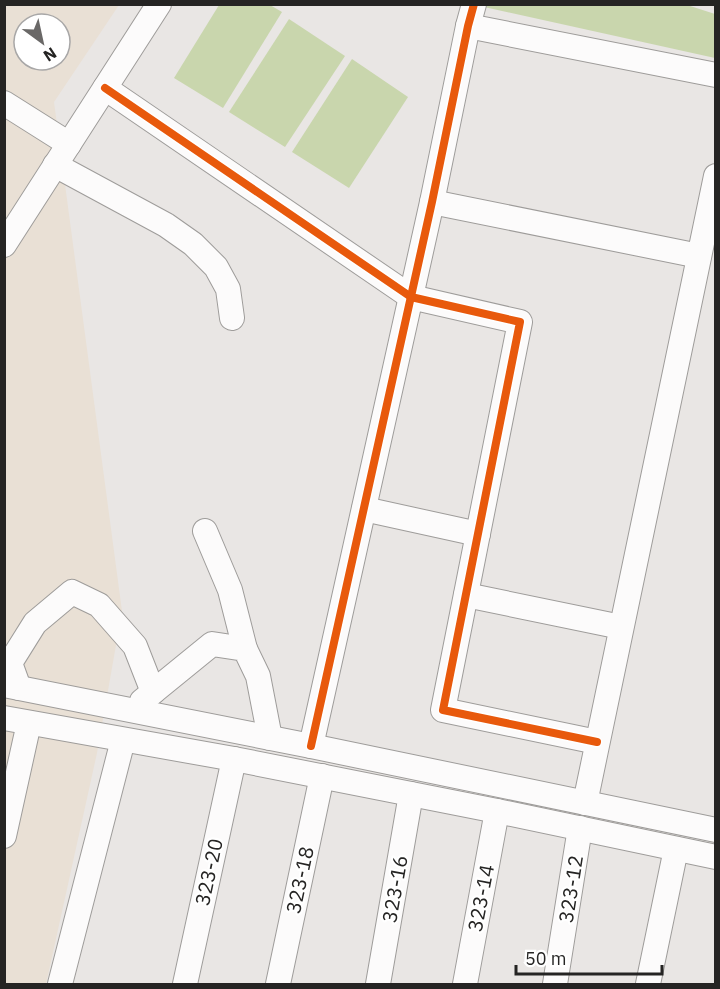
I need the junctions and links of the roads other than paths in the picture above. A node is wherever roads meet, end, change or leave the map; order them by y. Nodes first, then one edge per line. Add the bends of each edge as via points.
1 (159, 4) edge
2 (471, 15) edge
3 (716, 75) edge
4 (105, 88) junction
5 (4, 103) edge
6 (69, 144) junction
7 (55, 165) junction
8 (716, 176) edge
9 (432, 202) junction
10 (8, 232) edge
11 (699, 256) junction
12 (411, 297) junction
13 (232, 318) dead end
14 (364, 509) junction
15 (205, 531) dead end
16 (478, 534) junction
17 (466, 595) junction
18 (621, 627) junction
19 (245, 649) junction
20 (12, 686) edge
21 (153, 692) junction
22 (87, 703) junction
23 (130, 711) junction
24 (4, 718) edge
25 (29, 723) junction
26 (81, 732) junction
27 (270, 738) junction
28 (123, 740) junction
29 (597, 742) junction
30 (310, 746) junction
31 (234, 759) junction
32 (322, 776) junction
33 (411, 795) junction
34 (585, 802) junction
35 (497, 811) junction
36 (580, 828) junction
37 (716, 830) edge
38 (4, 836) edge
39 (676, 849) junction
40 (716, 857) edge
41 (60, 984) edge
42 (185, 984) edge
43 (279, 984) edge
44 (378, 984) edge
45 (465, 984) edge
46 (555, 984) edge
47 (648, 984) edge

1 - 4 street
2 - 3 street
2 - 9 street
4 - 6 street
4 - 12 street
5 - 6 street
6 - 7 street
7 - 10 street
7 - 13 street via 166,225 193,244 216,267 228,289
8 - 11 street
9 - 11 street
9 - 12 street
11 - 18 street
12 - 14 street
12 - 16 street via 520,322
14 - 16 street
14 - 30 street
15 - 19 street via 230,590
16 - 17 street
17 - 18 street
17 - 29 street via 443,710
18 - 29 street
19 - 21 street via 212,645
19 - 27 street via 258,676
20 - 21 street via 10,663 35,623 72,592 99,604 135,646
20 - 22 street
21 - 23 street
22 - 23 street
22 - 26 street
23 - 27 street
24 - 25 street
25 - 26 street
25 - 38 street
26 - 28 street
27 - 30 street
28 - 31 street
28 - 41 street
29 - 34 street
30 - 34 street
31 - 32 street
31 - 42 street, 323-20
32 - 33 street
32 - 43 street, 323-18
33 - 35 street
33 - 44 street, 323-16
34 - 37 street
35 - 36 street
35 - 45 street, 323-14
36 - 39 street
36 - 46 street, 323-12
39 - 40 street
39 - 47 street

